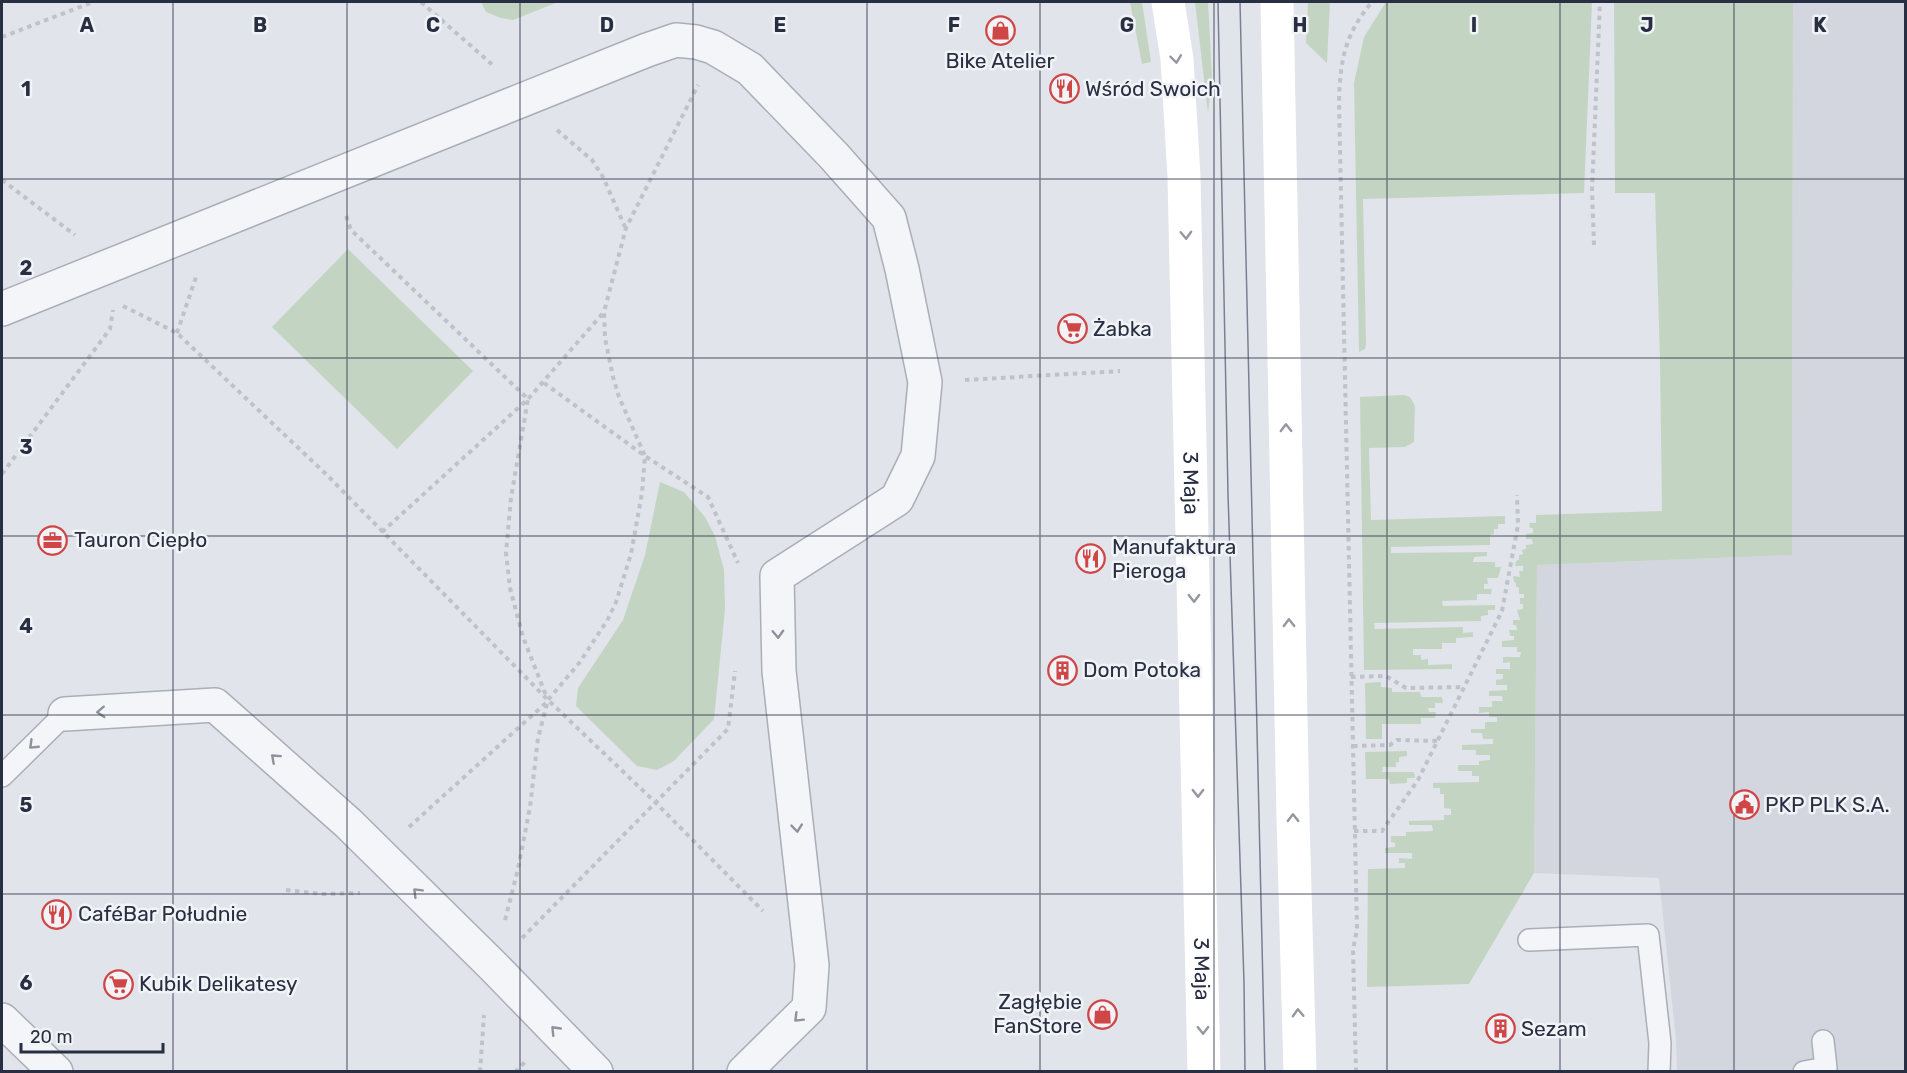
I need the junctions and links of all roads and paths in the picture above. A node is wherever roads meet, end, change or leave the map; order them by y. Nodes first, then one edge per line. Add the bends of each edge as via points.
1 (93, 2) edge
2 (421, 2) edge
3 (1168, 2) edge
4 (1277, 2) edge
5 (1372, 2) edge
6 (1600, 2) edge
7 (2, 38) edge
8 (699, 82) dead end
9 (530, 98) junction
10 (332, 176) junction
11 (2, 180) edge
12 (626, 228) junction
13 (1594, 245) dead end
14 (114, 264) junction
15 (2, 309) edge
16 (604, 312) junction
17 (1120, 371) dead end
18 (925, 382) junction
19 (543, 383) junction
20 (528, 399) junction
21 (645, 456) junction
22 (2, 474) edge
23 (1517, 495) dead end
24 (382, 532) junction
25 (740, 568) dead end
26 (736, 660) dead end
27 (1351, 677) junction
28 (1465, 687) junction
29 (548, 700) junction
30 (65, 714) joint
31 (1438, 741) junction
32 (1353, 746) junction
33 (2, 776) edge
34 (655, 802) junction
35 (1354, 831) junction
36 (379, 854) junction
37 (410, 885) junction
38 (286, 890) dead end
39 (1529, 940) dead end
40 (812, 961) junction
41 (494, 966) junction
42 (2, 1020) edge
43 (1823, 1041) dead end
44 (56, 1071) edge
45 (480, 1071) edge
46 (596, 1071) edge
47 (744, 1071) edge
48 (1204, 1071) edge
49 (1300, 1071) edge
50 (1356, 1071) edge
51 (1659, 1071) edge
52 (1804, 1071) edge

1 - 7 path
2 - 9 path
3 -> 48 main road, 3 Maja via 1177,59 1184,177
49 -> 4 main road
5 - 27 path via 1343,51 1339,102
6 - 13 path via 1592,190
8 - 12 path
9 - 10 street
9 - 12 path via 560,133 592,160
9 - 18 street via 676,40 713,47 750,69 889,218
10 - 14 street
10 - 20 path via 351,230
11 - 14 path
12 - 16 path
14 - 15 street
16 - 19 path
16 - 21 path via 613,377
17 - 18 path
18 -> 40 street via 918,456 897,499 777,576 780,670
19 - 20 path
19 - 21 path
20 - 24 path
20 - 29 path via 510,498 506,553 510,588 523,637
21 - 25 path via 708,497
21 - 29 path via 631,554 616,602 596,640
22 - 24 path via 110,328 114,302 177,333
23 - 28 path via 1518,525 1502,611
24 - 29 path
26 - 34 path via 728,729
27 - 28 path via 1386,676 1406,688
27 - 32 path
28 - 31 path
29 - 34 path
29 - 36 path
29 - 41 path via 538,738 522,848
30 -> 33 lane
36 -> 30 street via 215,705
31 - 32 path via 1397,740 1390,745
31 - 35 path via 1418,780 1382,831
32 - 35 path
34 - 40 path
34 - 41 path
35 - 50 path
36 - 37 street
37 - 38 path via 360,893
41 -> 37 street
39 - 51 lane via 1648,935 1660,1043
40 -> 47 street via 808,1008
41 - 45 path via 484,1014
46 -> 41 street
42 - 44 street
43 - 52 lane via 1826,1068

